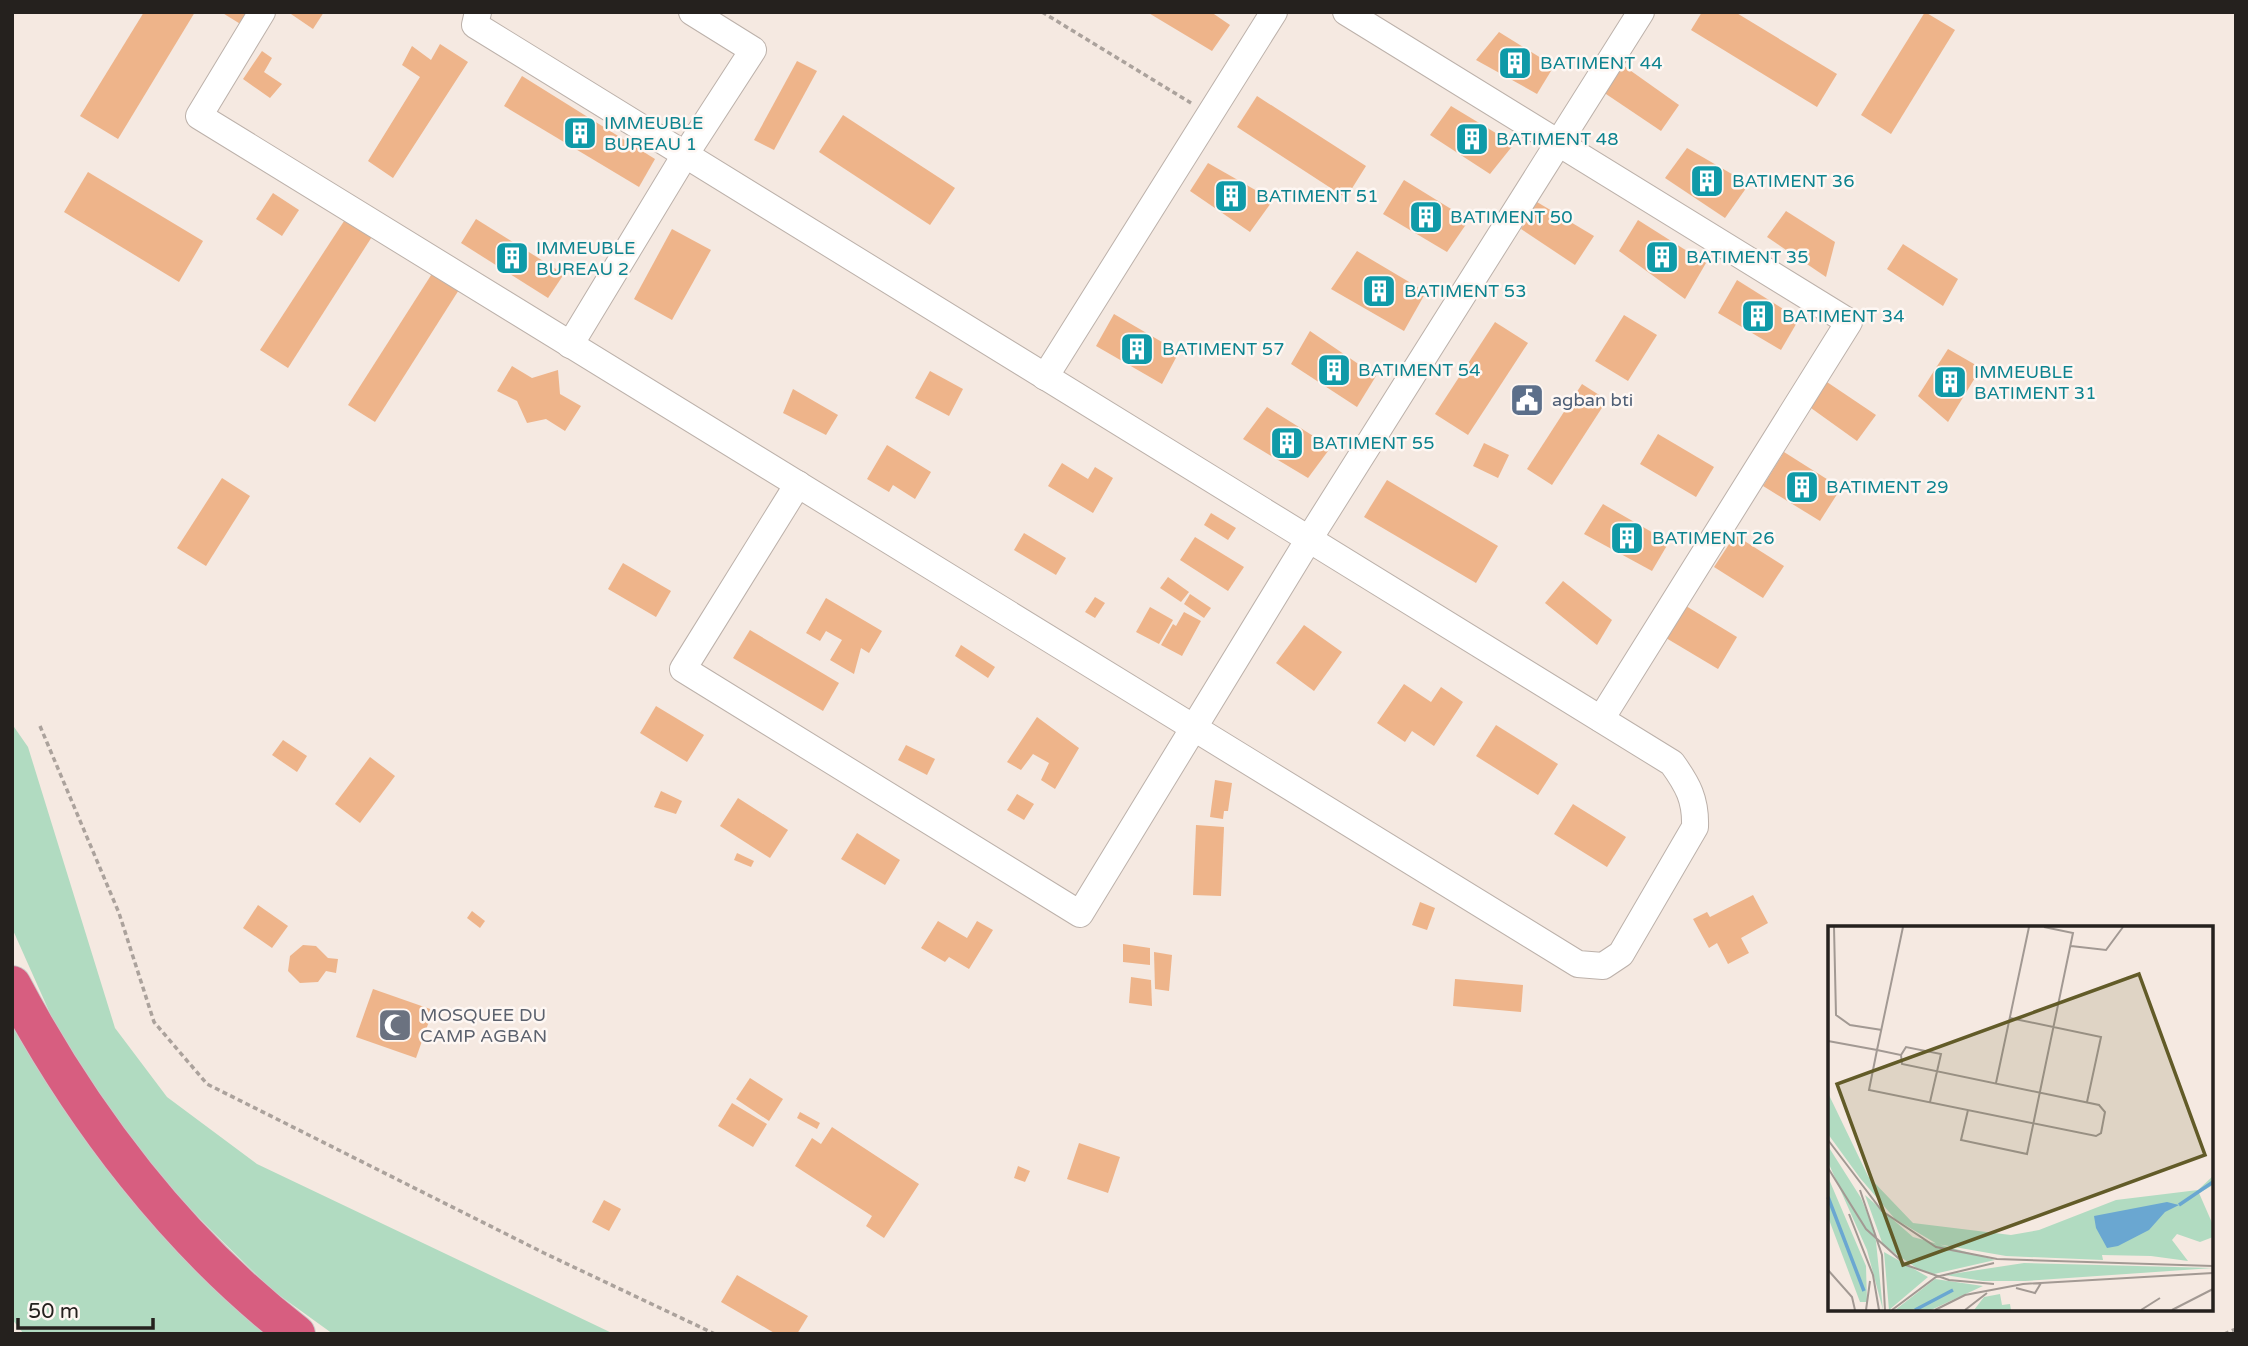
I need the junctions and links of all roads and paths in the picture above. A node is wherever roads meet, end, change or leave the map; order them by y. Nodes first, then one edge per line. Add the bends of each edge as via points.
1 (262, 12) edge
2 (478, 12) edge
3 (692, 12) edge
4 (1042, 12) edge
5 (1274, 12) edge
6 (1346, 12) edge
7 (1641, 12) edge
8 (1211, 115) junction
9 (1558, 143) junction
10 (685, 155) junction
11 (570, 345) junction
12 (1045, 377) junction
13 (798, 484) junction
14 (1310, 539) junction
15 (1601, 719) junction
16 (40, 726) dead end
17 (1195, 729) junction
18 (12, 985) edge
19 (2236, 1329) edge
20 (296, 1334) edge
21 (715, 1334) edge
22 (2224, 1334) edge

1 - 11 lane via 199,116
2 - 10 lane via 475,25
3 - 10 lane via 753,50
4 - 8 path
5 - 8 lane
6 - 9 lane
7 - 9 lane
8 - 12 lane
9 - 14 lane
9 - 15 lane via 1849,322
10 - 11 lane
10 - 12 lane
11 - 13 lane
12 - 14 lane
13 - 17 lane
13 - 17 lane via 683,670 1080,914
14 - 15 lane
14 - 17 lane
15 - 17 lane via 1672,763 1689,787 1696,809 1695,827 1621,954 1603,966 1577,964
16 - 21 path via 120,913 154,1022 206,1084
18 - 20 highway via 45,1047 96,1124 199,1246 262,1308
19 - 22 path

